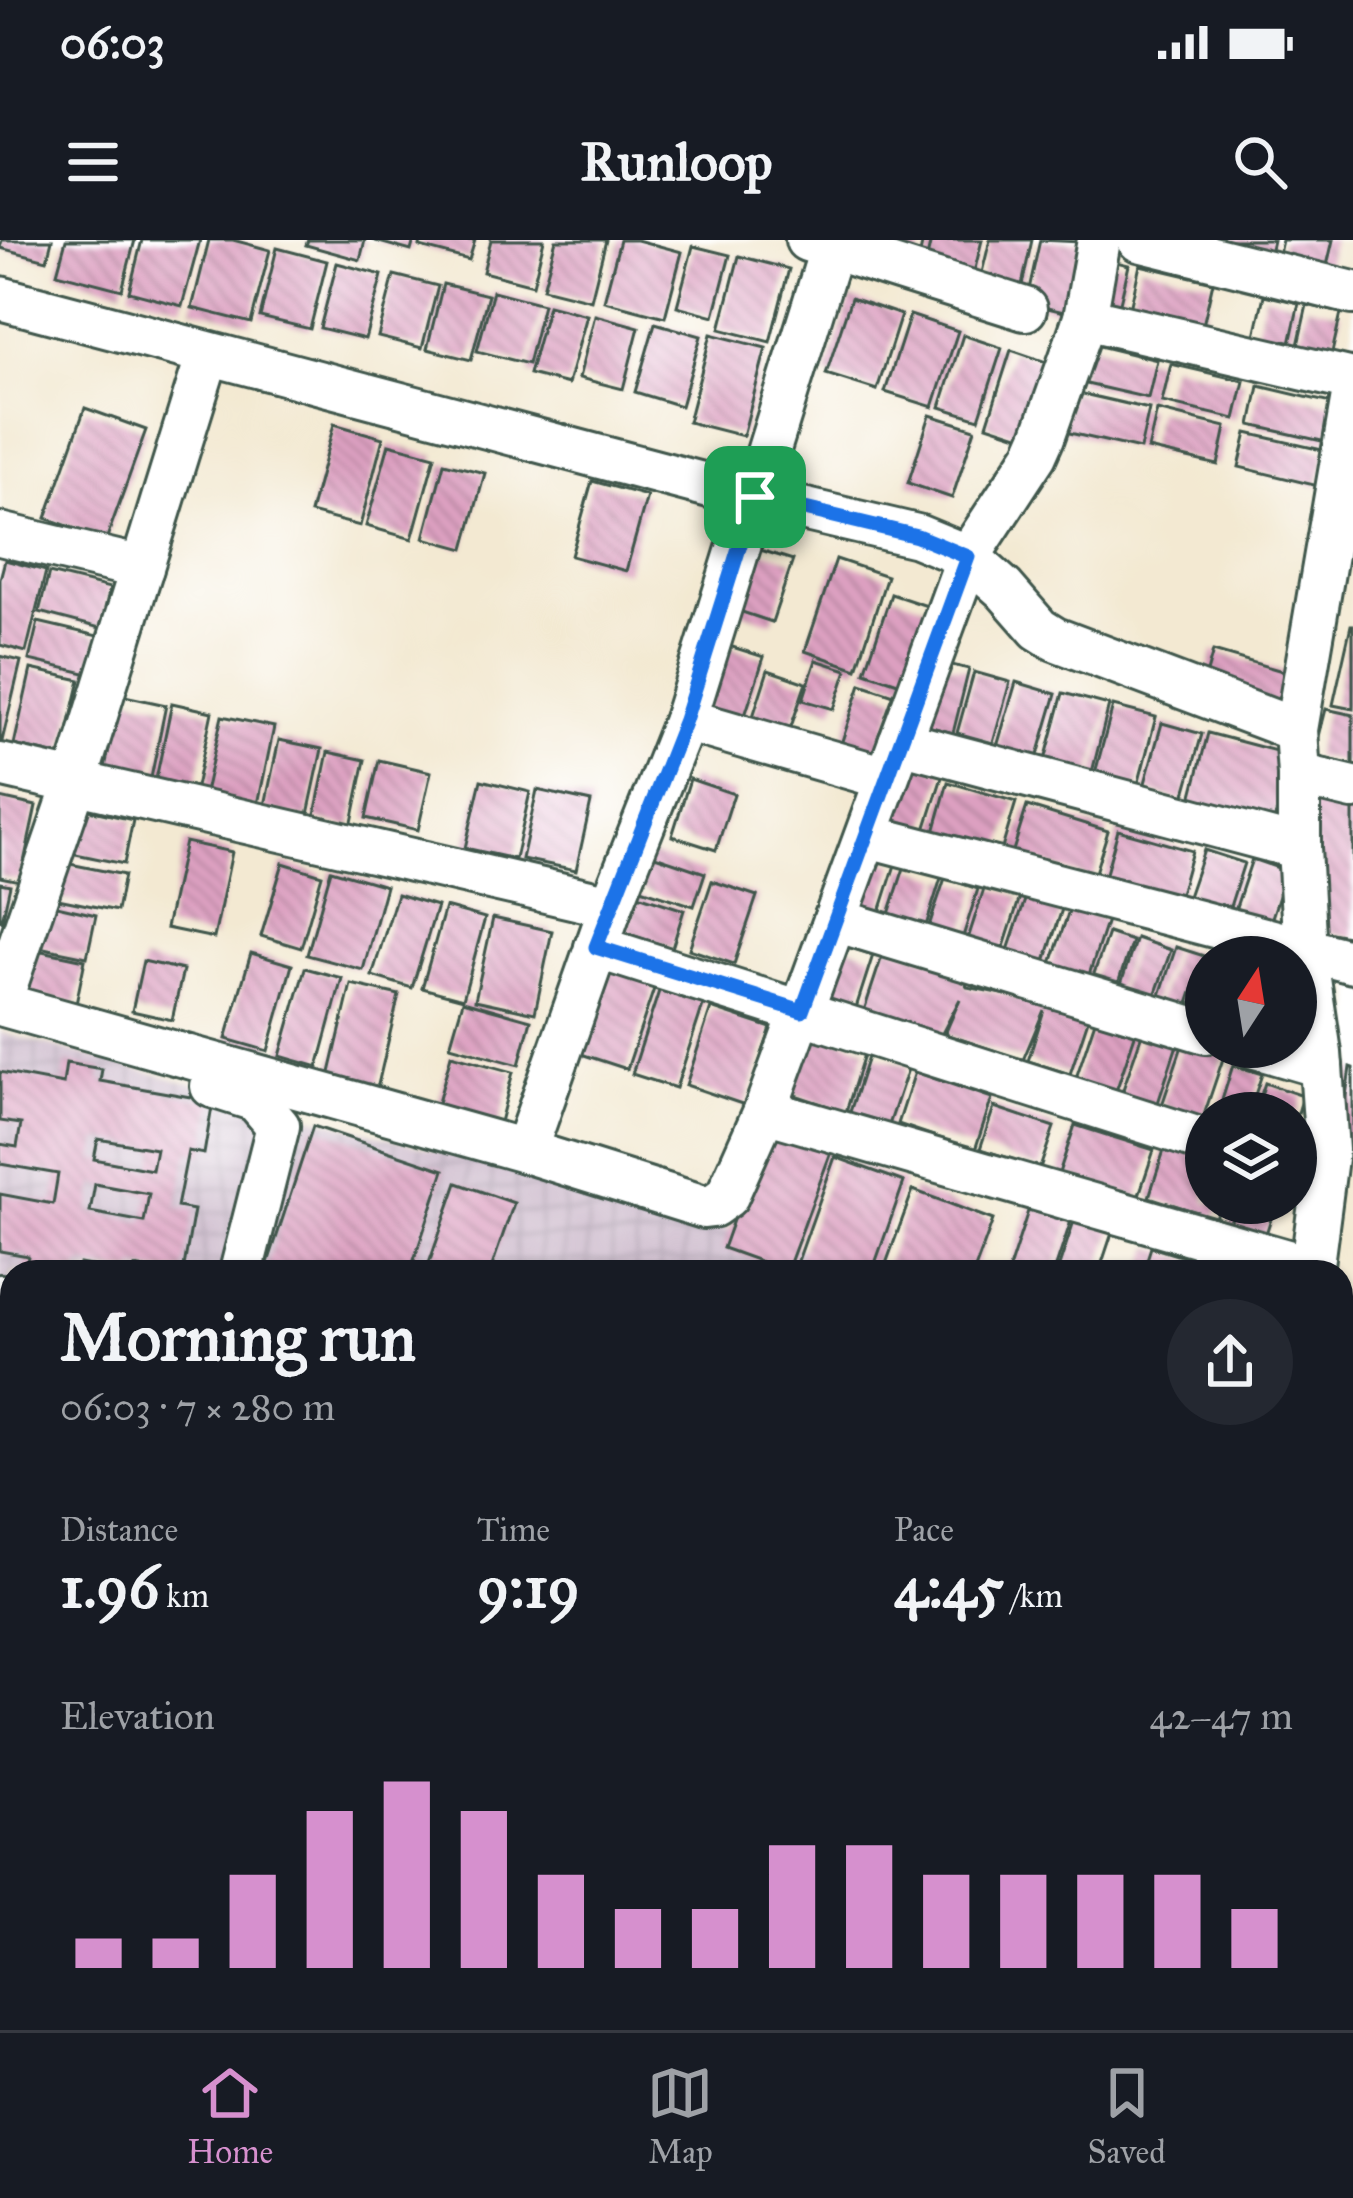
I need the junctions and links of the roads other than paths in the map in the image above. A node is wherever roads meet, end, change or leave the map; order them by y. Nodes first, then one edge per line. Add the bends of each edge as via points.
1 (1099, 240) edge
2 (1139, 240) edge
3 (824, 242) edge
4 (1353, 293) edge
5 (0, 298) edge
6 (1024, 309) dead end
7 (1085, 318) junction
8 (208, 353) junction
9 (1353, 380) edge
10 (1353, 396) edge
11 (755, 497) junction
12 (0, 534) edge
13 (968, 557) junction
14 (142, 568) junction
15 (685, 720) junction
16 (1296, 730) junction
17 (893, 760) junction
18 (0, 765) edge
19 (1299, 775) junction
20 (74, 783) junction
21 (1353, 788) edge
22 (868, 836) junction
23 (1299, 848) junction
24 (610, 906) junction
25 (835, 920) junction
26 (1246, 936) edge
27 (1305, 936) edge
28 (596, 947) junction
29 (1317, 954) edge
30 (1353, 962) edge
31 (0, 1002) edge
32 (802, 1011) junction
33 (0, 1017) edge
34 (1185, 1026) edge
35 (1317, 1036) edge
36 (1317, 1065) edge
37 (1321, 1066) junction
38 (765, 1111) junction
39 (1185, 1134) edge
40 (525, 1151) junction
41 (1325, 1163) edge
42 (244, 1260) edge
43 (1277, 1260) edge
44 (1312, 1260) edge

1 - 7 street
2 - 4 street
3 - 6 street
3 - 11 street
5 - 8 street
7 - 9 street
7 - 13 street via 1035,455
8 - 11 street
8 - 14 street
10 - 16 street
11 - 13 street via 917,536
11 - 15 street
12 - 14 street
13 - 16 street via 1055,639
13 - 17 street
14 - 20 street
15 - 17 street
15 - 24 street
16 - 19 street
17 - 22 street
17 - 23 street
18 - 20 street
19 - 21 street
19 - 23 street
20 - 24 street
20 - 31 street
22 - 25 street
22 - 26 street
23 - 27 street
24 - 28 street
25 - 32 street
25 - 34 street
28 - 32 street
28 - 40 street
29 - 30 street
31 - 40 street
32 - 38 street
32 - 39 street
33 - 42 street via 256,1100 278,1126
35 - 37 street
36 - 37 street
37 - 41 street
38 - 40 street via 728,1196 712,1206
38 - 43 street
41 - 44 street

